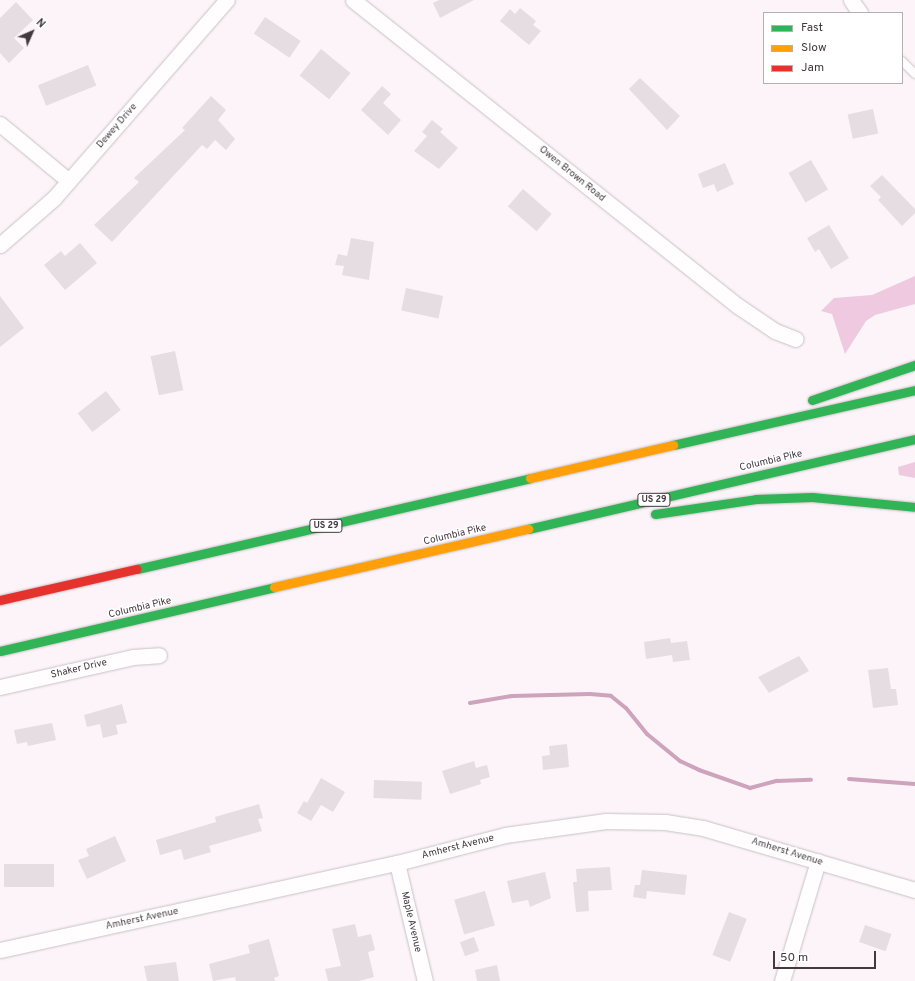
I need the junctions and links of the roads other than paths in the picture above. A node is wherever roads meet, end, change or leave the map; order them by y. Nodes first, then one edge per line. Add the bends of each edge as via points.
1 (227, 0) edge
2 (353, 0) edge
3 (851, 0) edge
4 (859, 12) edge
5 (903, 62) edge
6 (915, 74) edge
7 (0, 124) edge
8 (69, 181) junction
9 (0, 245) edge
10 (796, 338) dead end
11 (915, 366) edge
12 (915, 390) edge
13 (802, 404) dead end
14 (787, 408) dead end
15 (915, 439) edge
16 (652, 452) junction
17 (915, 507) edge
18 (646, 516) dead end
19 (590, 525) dead end
20 (394, 561) junction
21 (0, 600) edge
22 (0, 651) edge
23 (159, 655) dead end
24 (0, 687) edge
25 (818, 861) junction
26 (397, 863) junction
27 (915, 890) edge
28 (0, 950) edge
29 (424, 981) edge
30 (782, 981) edge

1 - 8 street, Dewey Drive
2 - 10 street, Owen Brown Road via 738,306 775,331
3 - 4 street
5 - 6 lane
7 - 8 street
8 - 9 street, Dewey Drive
11 - 13 highway
12 - 16 highway, US 29
14 - 16 highway
15 - 20 highway, Columbia Pike / US 29
16 - 21 highway, US 29
17 - 18 highway via 812,497 756,499
19 - 20 highway
20 - 22 highway, Columbia Pike / US 29
23 - 24 street, Shaker Drive via 133,657
25 - 26 street, Amherst Avenue via 703,828 633,821 557,826 505,835
25 - 27 street, Amherst Avenue
25 - 30 street
26 - 28 street, Amherst Avenue
26 - 29 street, Maple Avenue

